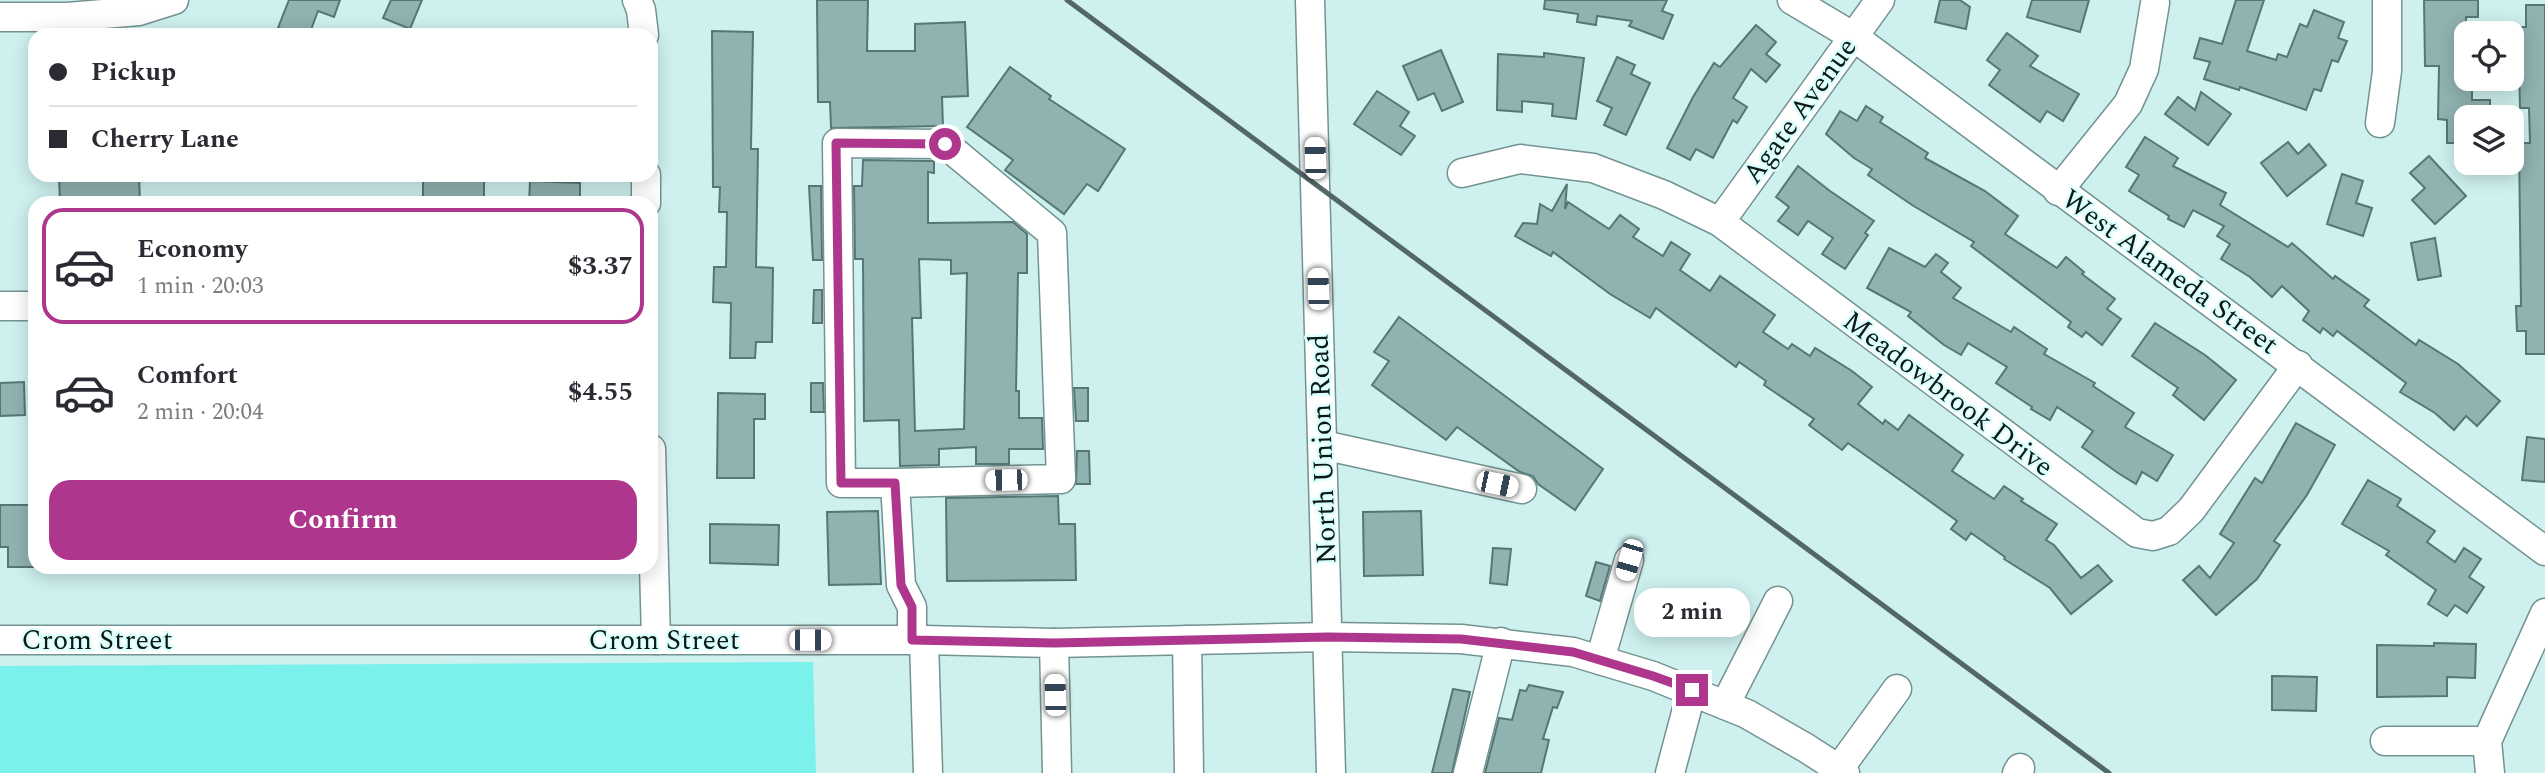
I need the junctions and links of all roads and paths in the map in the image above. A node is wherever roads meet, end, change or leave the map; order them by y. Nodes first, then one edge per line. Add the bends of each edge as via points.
1 (174, 0) edge
2 (637, 0) edge
3 (1310, 0) edge
4 (1792, 0) edge
5 (1880, 0) edge
6 (2388, 0) edge
7 (2155, 4) dead end
8 (0, 17) edge
9 (643, 28) edge
10 (1854, 37) junction
11 (2381, 123) dead end
12 (1462, 173) dead end
13 (2058, 191) junction
14 (1720, 222) junction
15 (0, 306) edge
16 (28, 306) edge
17 (2298, 365) junction
18 (1323, 445) junction
19 (895, 483) junction
20 (1522, 489) dead end
21 (2545, 551) edge
22 (1629, 560) dead end
23 (654, 574) edge
24 (1778, 601) dead end
25 (2545, 613) edge
26 (1328, 637) junction
27 (0, 640) edge
28 (656, 640) junction
29 (918, 640) junction
30 (1187, 640) junction
31 (1501, 642) junction
32 (1054, 643) junction
33 (1600, 660) junction
34 (1897, 689) dead end
35 (1692, 690) junction
36 (1725, 705) junction
37 (2385, 741) dead end
38 (2487, 741) junction
39 (1840, 772) edge
40 (928, 773) edge
41 (1057, 773) edge
42 (1189, 773) edge
43 (1331, 773) edge
44 (1468, 773) edge
45 (1670, 773) edge
46 (2490, 773) edge

1 - 8 street via 139,11
2 - 9 street
3 - 18 street, North Union Road
4 - 10 street, West Alameda Street
5 - 10 street, Agate Avenue
6 - 11 street
7 - 13 street via 2144,69 2128,104
10 - 13 street, West Alameda Street
10 - 14 street, Agate Avenue
12 - 14 street via 1520,159 1593,168
13 - 17 street, West Alameda Street
14 - 17 street, Meadowbrook Drive via 2137,533 2153,536 2169,531 2191,510
15 - 16 street
17 - 21 street, West Alameda Street
18 - 20 street
18 - 26 street, North Union Road
19 - 19 street via 1061,479 1052,233 945,144 836,143 841,483
19 - 29 street via 901,585 912,607
22 - 33 street
23 - 28 street
24 - 36 street
25 - 38 street
26 - 30 street, Crom Street
26 - 31 street, Crom Street
26 - 43 street, North Union Road
27 - 28 street, Crom Street
28 - 29 street, Crom Street
29 - 32 street, Crom Street
29 - 40 street
30 - 32 street, Crom Street
30 - 42 street
31 - 33 street, Crom Street
31 - 44 street
32 - 41 street
33 - 35 street, Crom Street
34 - 39 street
35 - 36 street, Crom Street
35 - 45 street
36 - 39 street, Crom Street via 1794,741
37 - 38 street
38 - 46 street

